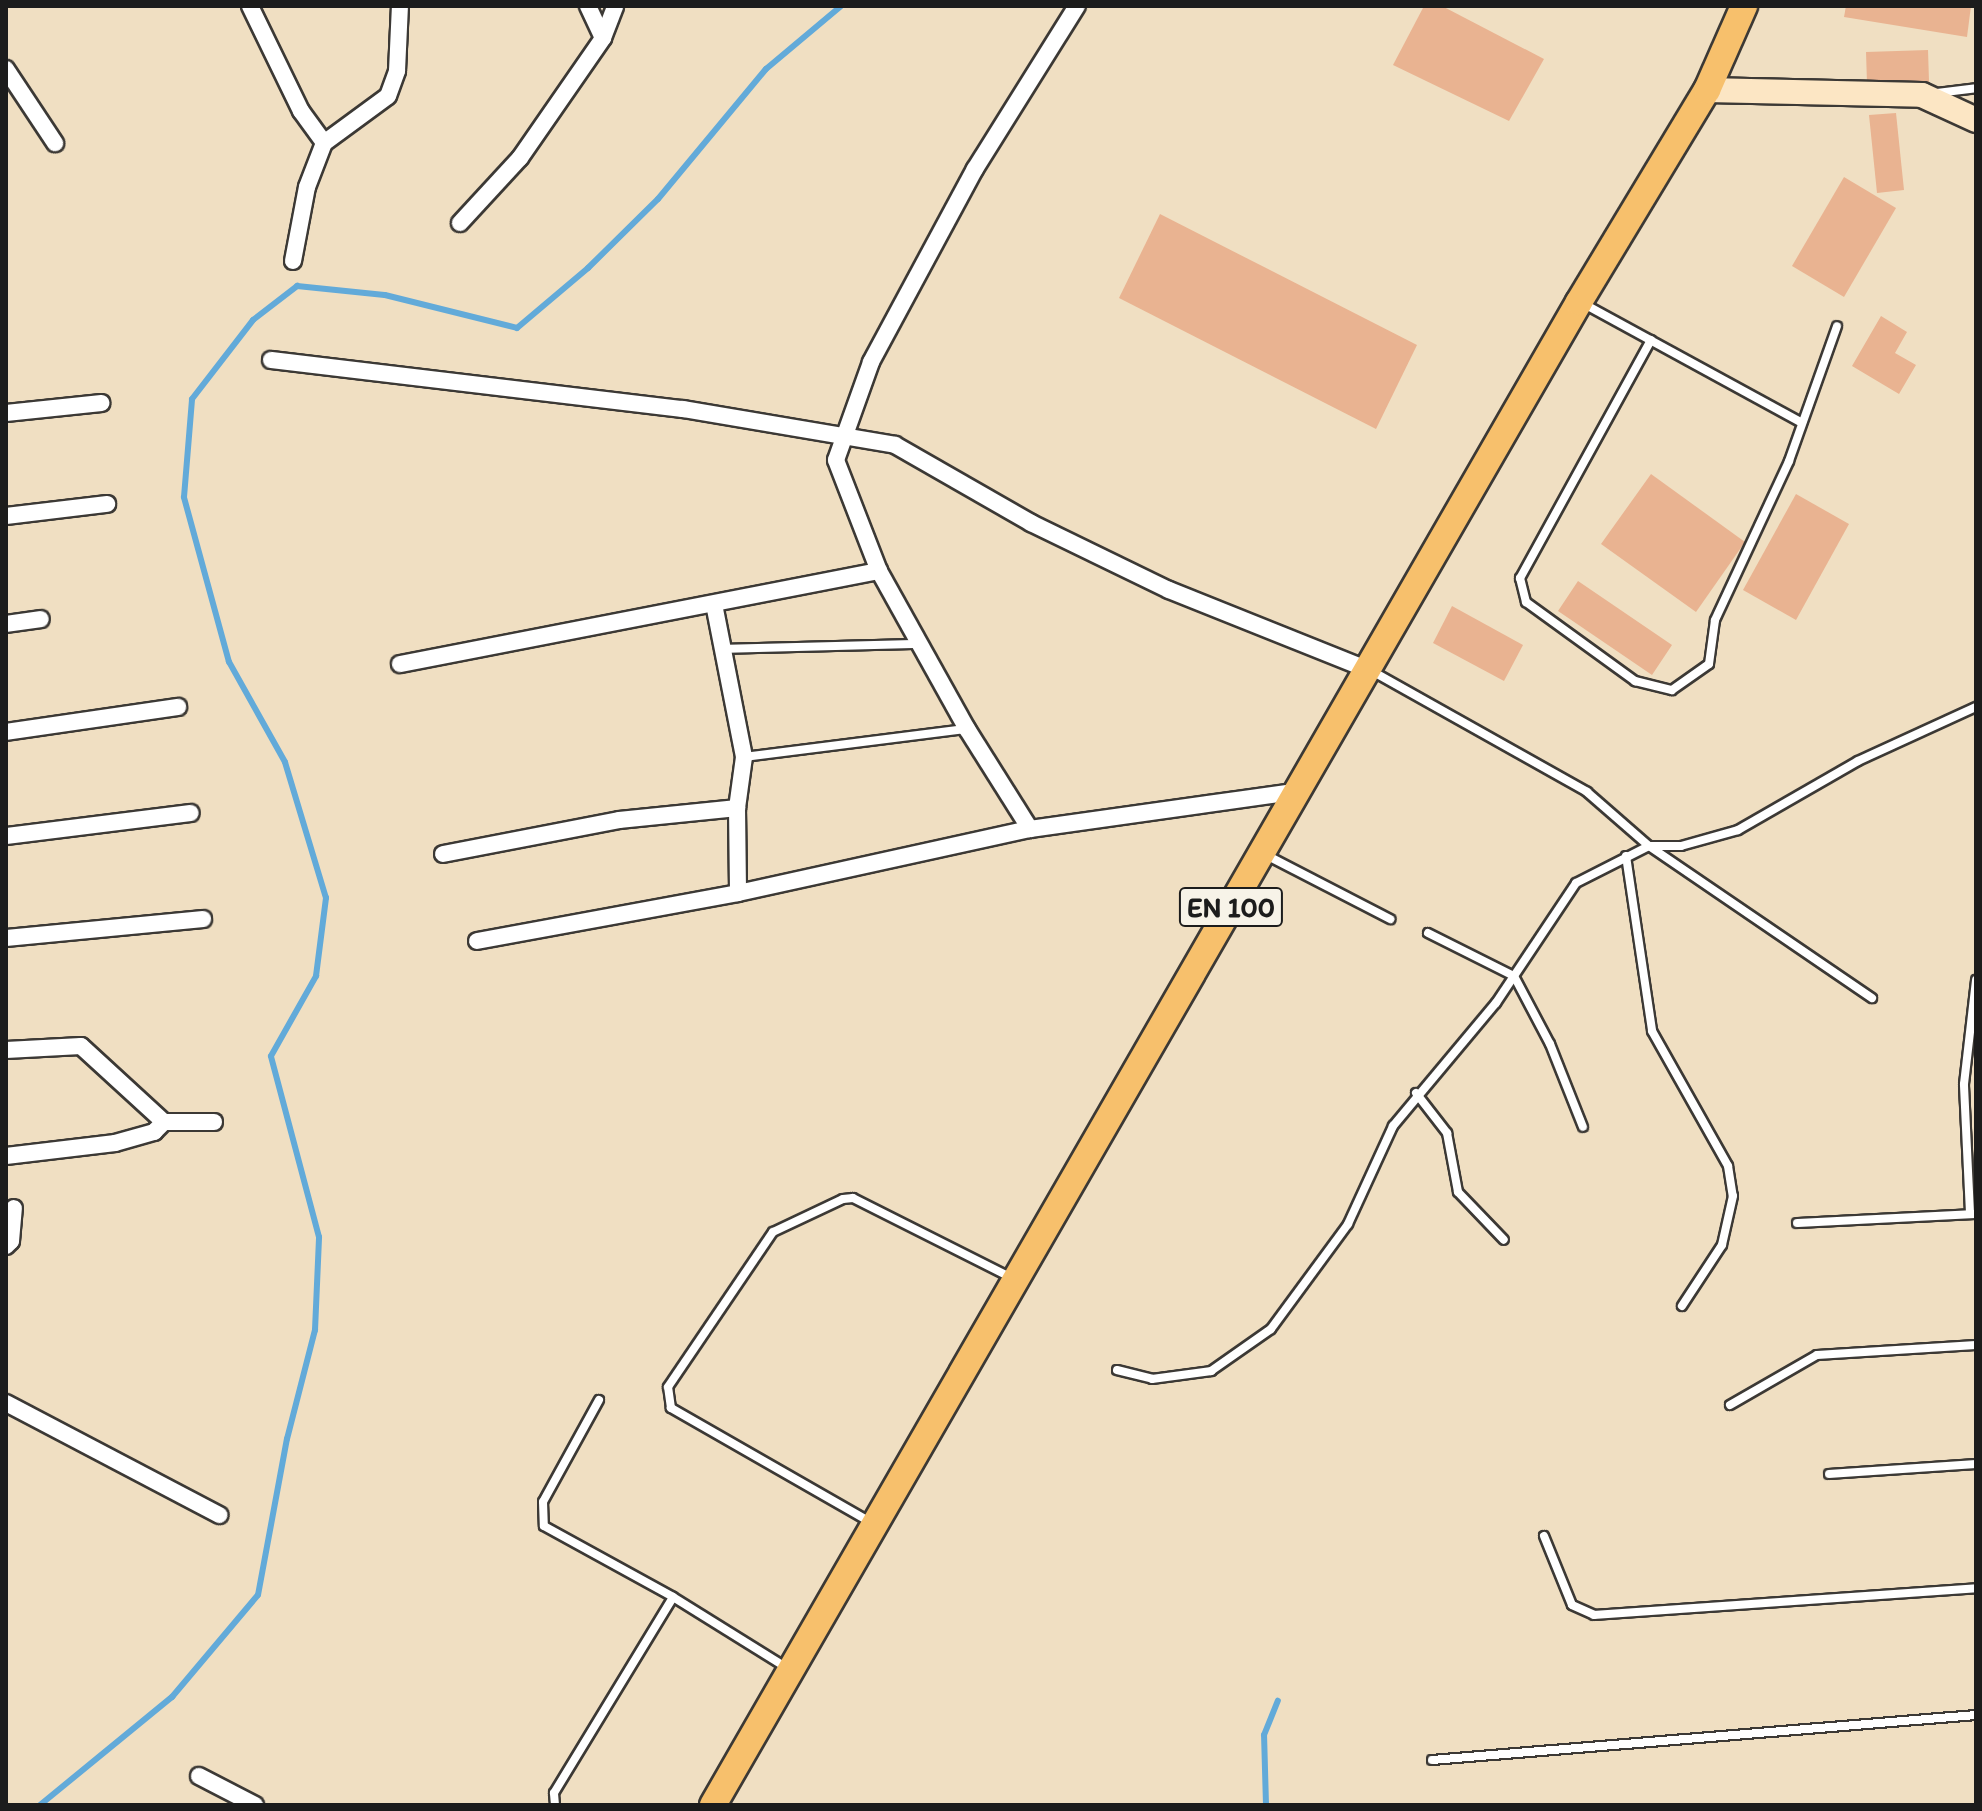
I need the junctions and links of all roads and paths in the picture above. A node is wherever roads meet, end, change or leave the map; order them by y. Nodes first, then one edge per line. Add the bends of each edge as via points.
1 (250, 6) edge
2 (400, 6) edge
3 (588, 6) edge
4 (615, 6) edge
5 (1077, 6) edge
6 (1744, 6) edge
7 (603, 38) junction
8 (6, 69) edge
9 (1976, 88) edge
10 (1707, 90) junction
11 (1922, 95) junction
12 (1976, 120) edge
13 (55, 143) dead end
14 (324, 143) junction
15 (460, 223) dead end
16 (293, 261) dead end
17 (1579, 302) junction
18 (1837, 326) dead end
19 (1651, 340) junction
20 (271, 360) dead end
21 (101, 403) dead end
22 (6, 413) edge
23 (1802, 423) junction
24 (840, 436) junction
25 (107, 504) dead end
26 (6, 516) edge
27 (879, 571) junction
28 (714, 604) junction
29 (41, 619) dead end
30 (6, 624) edge
31 (920, 644) junction
32 (723, 649) junction
33 (400, 664) dead end
34 (1369, 670) junction
35 (178, 707) dead end
36 (1976, 707) edge
37 (967, 729) junction
38 (6, 732) edge
39 (744, 757) junction
40 (1299, 791) junction
41 (737, 808) junction
42 (191, 813) dead end
43 (1030, 829) junction
44 (6, 836) edge
45 (1649, 846) junction
46 (1262, 853) junction
47 (443, 854) dead end
48 (1626, 856) junction
49 (738, 893) junction
50 (203, 919) dead end
51 (1390, 919) dead end
52 (1428, 933) dead end
53 (6, 938) edge
54 (477, 941) dead end
55 (1514, 976) junction
56 (1976, 980) edge
57 (1872, 998) dead end
58 (6, 1050) edge
59 (1416, 1093) junction
60 (164, 1122) junction
61 (214, 1122) dead end
62 (1583, 1127) dead end
63 (6, 1156) edge
64 (14, 1208) dead end
65 (1973, 1213) edge
66 (1797, 1223) dead end
67 (1504, 1240) dead end
68 (6, 1246) edge
69 (1016, 1280) junction
70 (1682, 1306) dead end
71 (1976, 1345) edge
72 (1117, 1370) dead end
73 (599, 1400) dead end
74 (6, 1403) edge
75 (1730, 1405) dead end
76 (1976, 1464) edge
77 (1829, 1474) dead end
78 (219, 1515) dead end
79 (876, 1525) junction
80 (1544, 1536) dead end
81 (1976, 1588) edge
82 (673, 1597) junction
83 (791, 1671) junction
84 (1976, 1715) edge
85 (1432, 1760) dead end
86 (199, 1776) dead end
87 (255, 1805) edge
88 (555, 1805) edge
89 (713, 1805) edge

1 - 14 street via 301,111
2 - 14 street via 397,71 388,96
3 - 7 street
4 - 7 street
5 - 24 street via 975,169 871,362
6 - 10 main road, EN 100
7 - 15 street via 520,158
8 - 13 street
9 - 11 lane
10 - 11 street
10 - 17 main road, EN 100
11 - 12 street
14 - 16 street via 307,187
17 - 19 lane
17 - 34 main road, EN 100
18 - 23 lane
19 - 23 lane
19 - 23 lane via 1520,578 1526,602 1635,681 1672,690 1709,664 1715,620
20 - 24 street via 669,407
21 - 22 street
24 - 27 street via 836,460
24 - 34 street via 895,445 1031,523 1169,590
25 - 26 street
27 - 28 street
27 - 31 street
28 - 32 street
28 - 33 street
29 - 30 street
31 - 32 lane
31 - 37 street
32 - 39 street
34 - 40 main road, EN 100
34 - 45 lane via 1587,792
35 - 38 street
36 - 45 lane via 1858,761 1738,830 1681,846
37 - 39 lane
37 - 43 street
39 - 41 street
40 - 43 street
40 - 46 main road, EN 100
41 - 47 street via 619,820
41 - 49 street
42 - 44 street
43 - 49 street
45 - 48 lane
45 - 57 lane
46 - 51 lane
46 - 69 main road, EN 100
48 - 55 lane via 1576,883
48 - 70 lane via 1652,1031 1728,1166 1733,1196 1722,1245
49 - 54 street
50 - 53 street
52 - 55 lane
55 - 59 lane
55 - 62 lane via 1550,1044
56 - 65 lane via 1964,1084
58 - 60 street via 81,1046
59 - 67 lane via 1447,1133 1458,1192
59 - 72 lane via 1393,1126 1348,1224 1271,1329 1211,1371 1152,1379
60 - 61 street
60 - 63 street via 154,1132 115,1143
64 - 68 street
65 - 66 lane
69 - 79 main road, EN 100
69 - 79 lane via 853,1198 843,1199 773,1232 668,1387 671,1408
71 - 75 lane via 1817,1355
73 - 82 lane via 543,1502 544,1526
74 - 78 street
76 - 77 lane
79 - 83 main road, EN 100
80 - 81 lane via 1572,1605 1594,1615
82 - 83 lane
82 - 88 lane via 554,1793
83 - 89 main road, EN 100
84 - 85 lane
86 - 87 street

